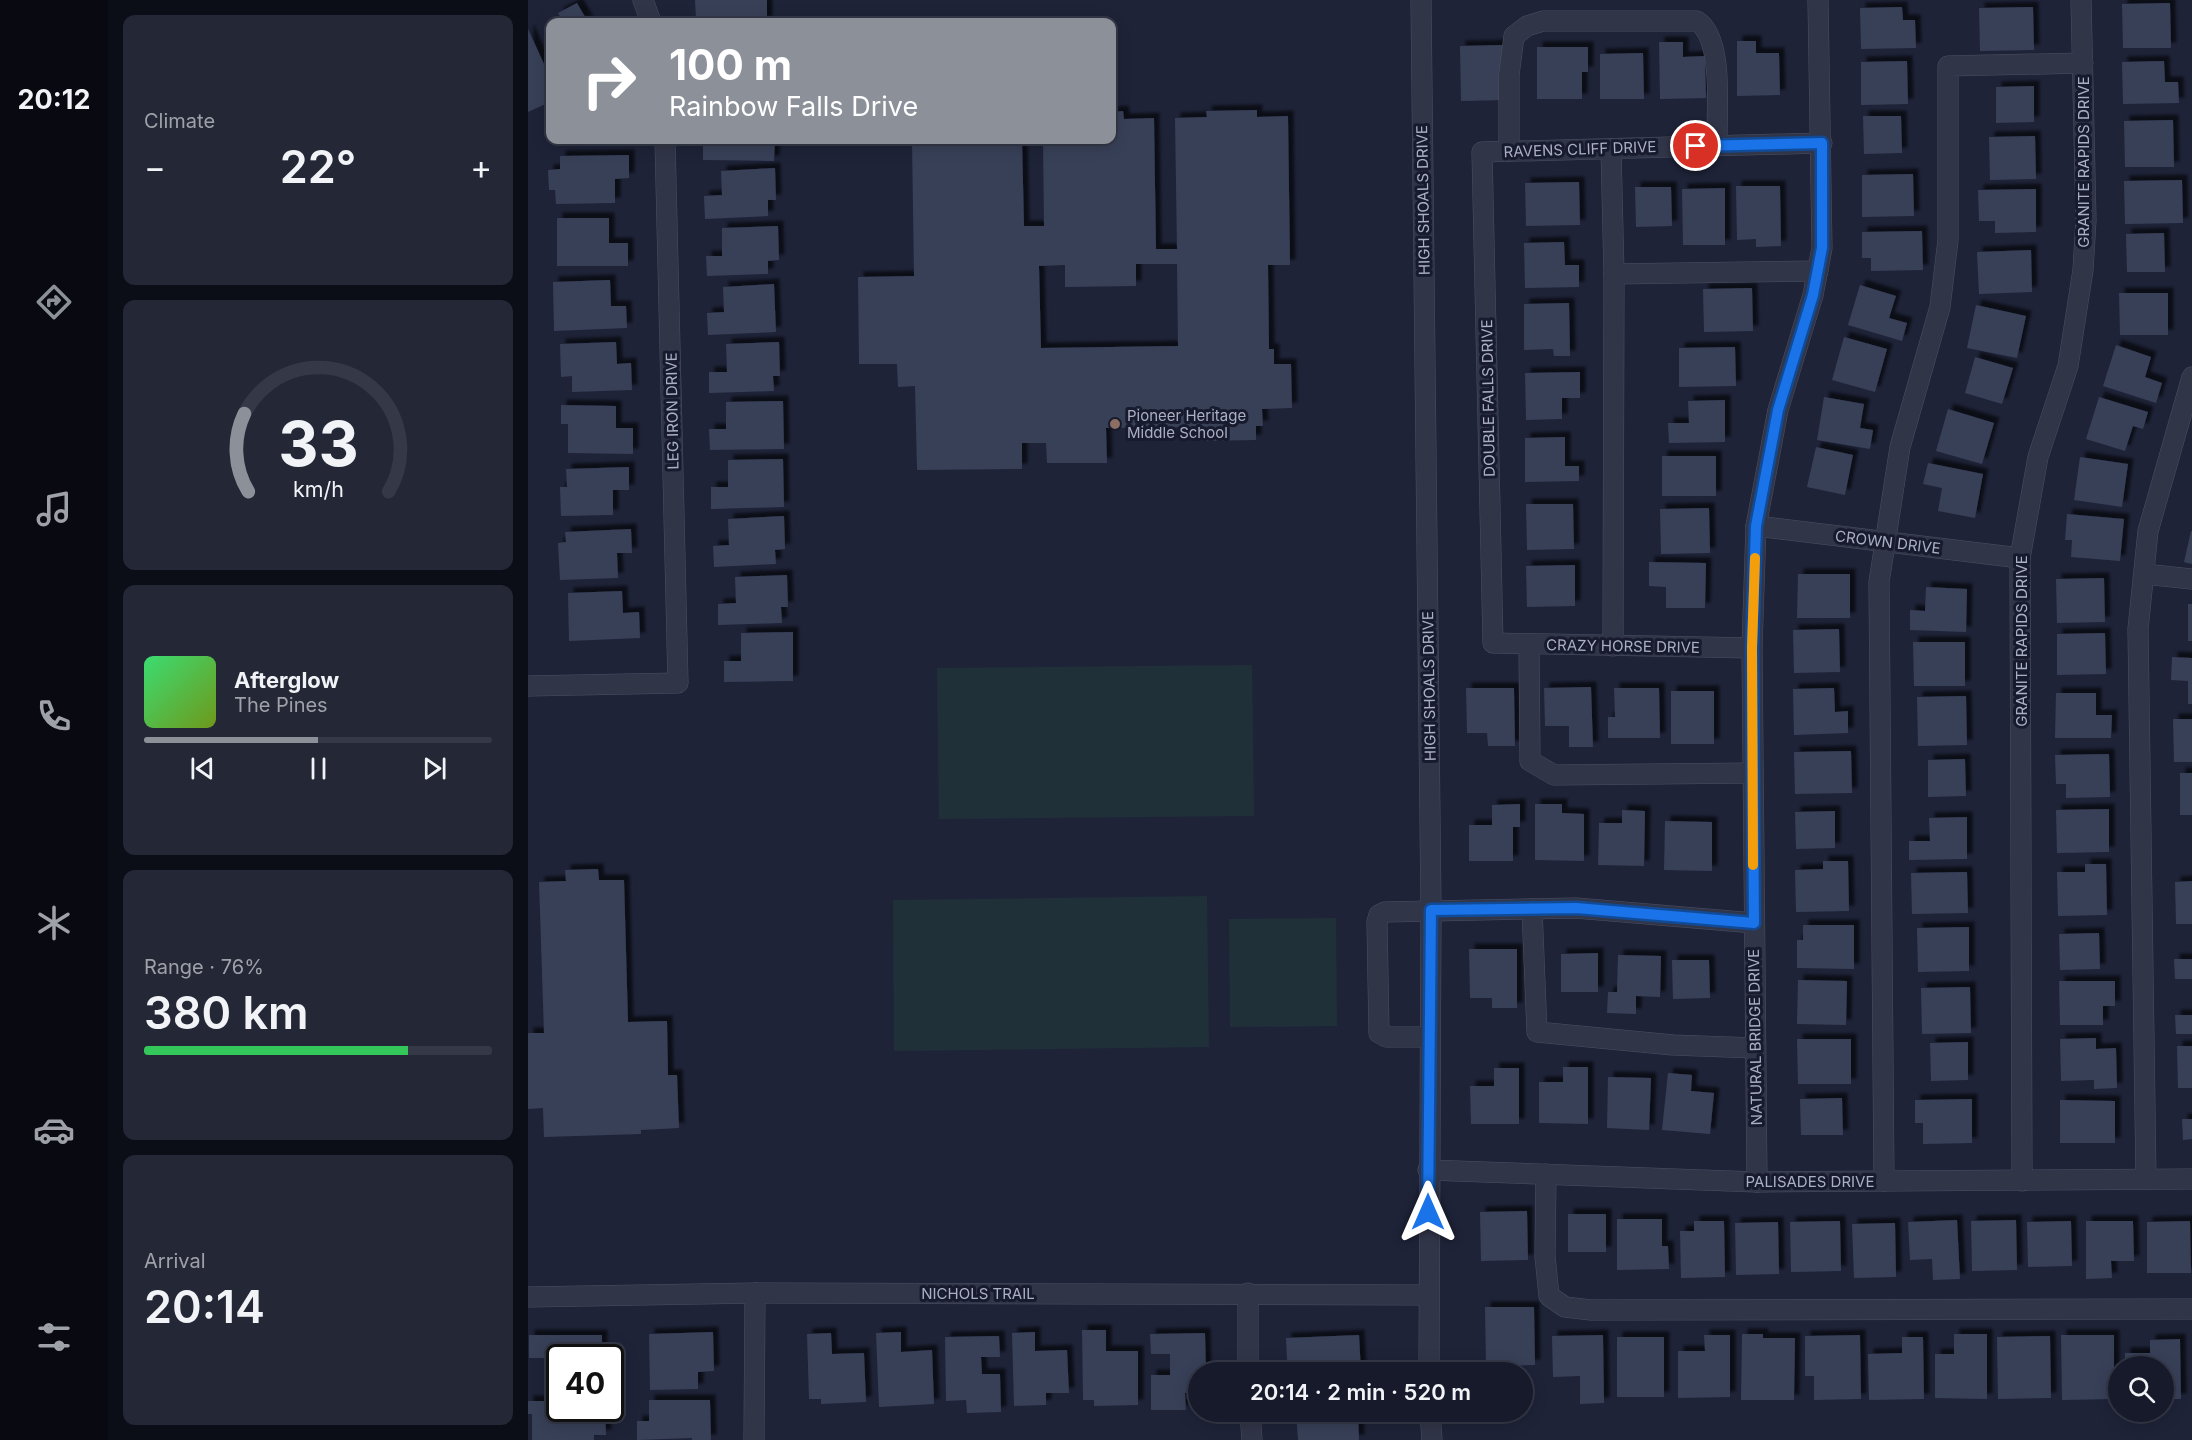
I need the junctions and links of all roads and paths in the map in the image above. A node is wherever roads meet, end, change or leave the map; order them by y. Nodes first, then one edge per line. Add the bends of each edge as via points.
1 (643, 0) edge
2 (1421, 0) edge
3 (1818, 0) edge
4 (2081, 0) edge
5 (650, 18) edge
6 (2083, 63) junction
7 (1822, 143) junction
8 (664, 144) edge
9 (1717, 146) junction
10 (1611, 149) junction
11 (1509, 151) junction
12 (1482, 152) joint
13 (1818, 271) junction
14 (1614, 274) junction
15 (2192, 377) edge
16 (1756, 526) junction
17 (1884, 541) junction
18 (2020, 558) junction
19 (2144, 574) junction
20 (2192, 579) edge
21 (1493, 643) joint
22 (1528, 644) junction
23 (1613, 646) junction
24 (1752, 648) junction
25 (528, 686) edge
26 (1753, 773) junction
27 (1532, 909) junction
28 (1431, 910) junction
29 (1754, 923) junction
30 (1429, 1037) junction
31 (1755, 1048) junction
32 (1428, 1170) junction
33 (1546, 1174) junction
34 (2146, 1179) junction
35 (2192, 1179) edge
36 (1884, 1181) junction
37 (2022, 1181) junction
38 (1757, 1182) junction
39 (755, 1293) junction
40 (1248, 1293) junction
41 (1428, 1295) junction
42 (528, 1297) edge
43 (2192, 1309) edge
44 (1248, 1362) edge
45 (1429, 1362) edge
46 (1251, 1422) edge
47 (1431, 1422) edge
48 (754, 1440) edge
49 (1252, 1440) edge
50 (1432, 1440) edge

1 - 5 street
2 - 28 street, HIGH SHOALS DRIVE
3 - 7 street, NATURAL BRIDGE DRIVE
4 - 6 street, GRANITE RAPIDS DRIVE
6 - 17 street via 1948,66 1948,240 1940,307 1900,447
6 - 18 street, GRANITE RAPIDS DRIVE via 2083,270 2068,366 2038,457
7 - 9 street, RAVENS CLIFF DRIVE
7 - 13 street, NATURAL BRIDGE DRIVE via 1822,248
8 - 25 street, LEG IRON DRIVE via 678,683
9 - 10 street, RAVENS CLIFF DRIVE
9 - 11 street via 1716,65 1707,27 1697,21 1543,21 1514,36 1509,75
10 - 11 street, RAVENS CLIFF DRIVE
10 - 14 street
11 - 12 street, RAVENS CLIFF DRIVE
12 - 21 street, DOUBLE FALLS DRIVE
13 - 14 street
13 - 16 street, NATURAL BRIDGE DRIVE via 1778,410
14 - 23 street
15 - 19 street via 2148,531
16 - 17 street, CROWN DRIVE
16 - 24 street, NATURAL BRIDGE DRIVE
17 - 18 street, CROWN DRIVE
17 - 36 street via 1879,582 1878,731
18 - 37 street, GRANITE RAPIDS DRIVE
19 - 20 street
19 - 34 street via 2138,629
21 - 22 street, CRAZY HORSE DRIVE
22 - 23 street, CRAZY HORSE DRIVE
22 - 26 street via 1530,761 1554,775
23 - 24 street, CRAZY HORSE DRIVE
24 - 26 street, NATURAL BRIDGE DRIVE
26 - 29 street, NATURAL BRIDGE DRIVE
27 - 28 street
27 - 29 street via 1576,908
27 - 31 street via 1537,1032 1673,1045
28 - 30 street, HIGH SHOALS DRIVE
28 - 30 street via 1385,912 1377,922 1379,1033 1386,1037
29 - 31 street, NATURAL BRIDGE DRIVE
30 - 32 street, HIGH SHOALS DRIVE
31 - 38 street, NATURAL BRIDGE DRIVE
32 - 33 street, PALISADES DRIVE
32 - 41 street, HIGH SHOALS DRIVE
33 - 38 street, PALISADES DRIVE
33 - 43 street via 1545,1256 1549,1296 1565,1306 1591,1310
34 - 35 street, PALISADES DRIVE
34 - 37 street, PALISADES DRIVE
36 - 37 street, PALISADES DRIVE
36 - 38 street, PALISADES DRIVE
39 - 40 street, NICHOLS TRAIL
39 - 42 street, NICHOLS TRAIL
39 - 48 street
40 - 41 street, NICHOLS TRAIL
40 - 44 street
41 - 45 street, HIGH SHOALS DRIVE
46 - 49 street
47 - 50 street

